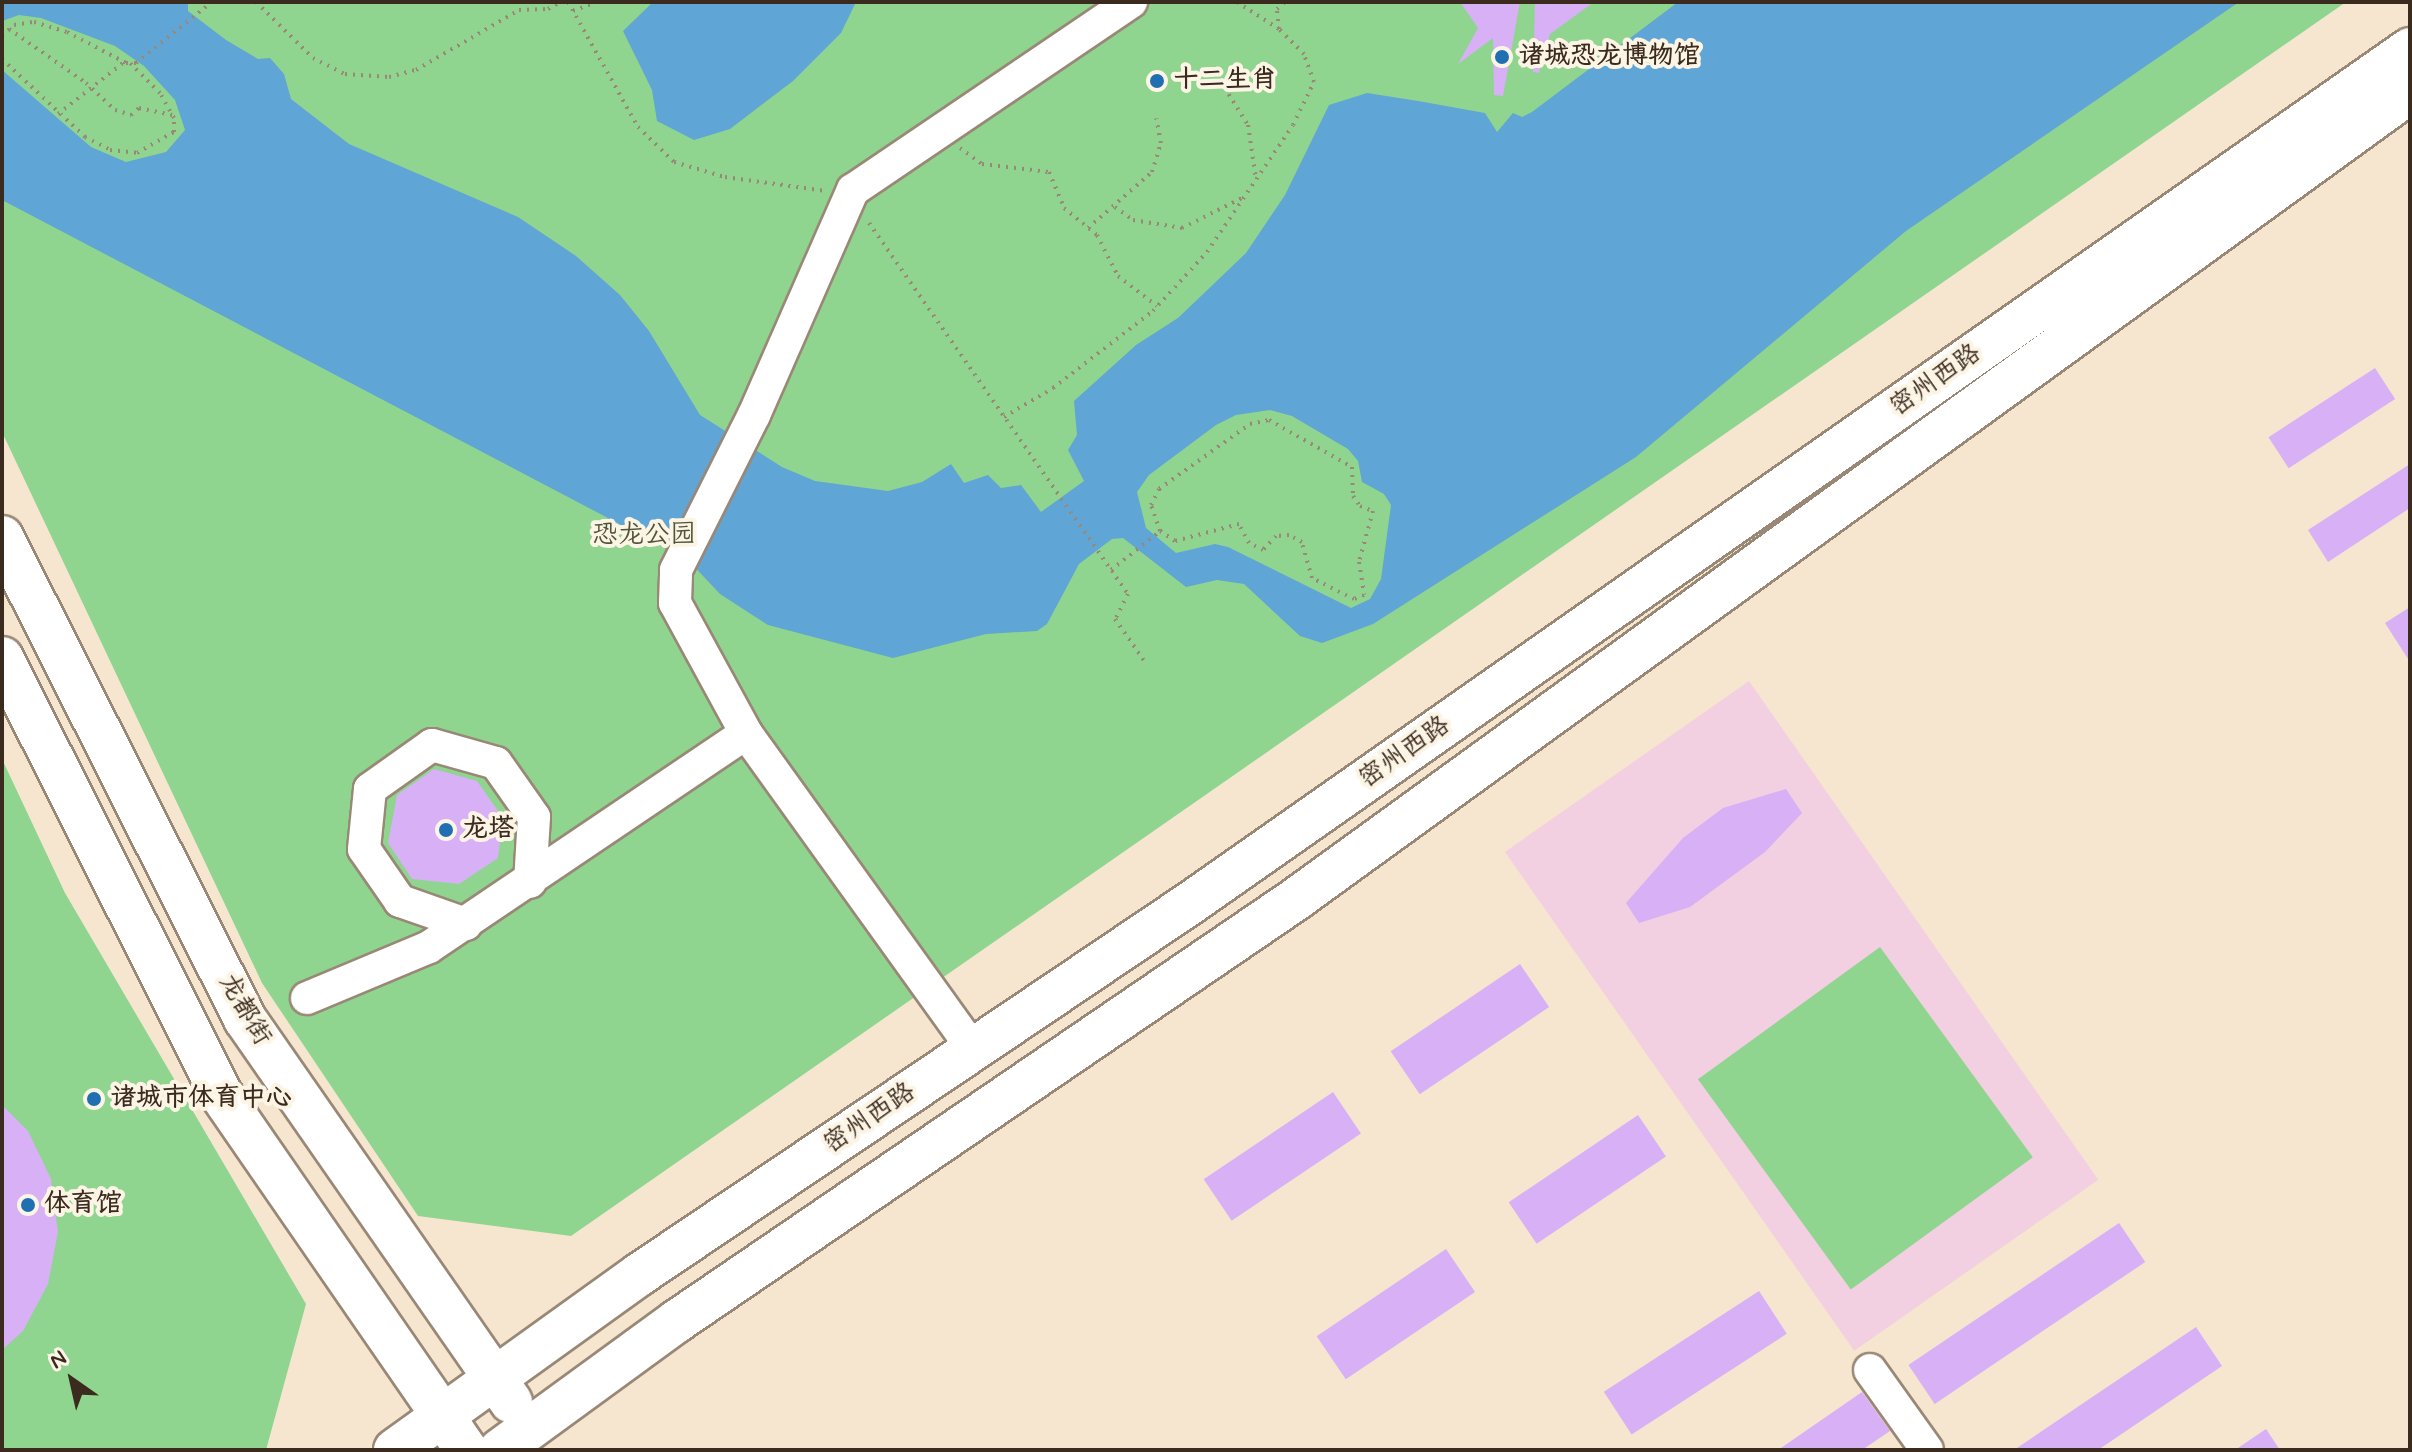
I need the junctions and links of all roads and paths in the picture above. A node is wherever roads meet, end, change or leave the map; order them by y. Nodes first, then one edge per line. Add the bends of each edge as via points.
1 (212, 2) edge
2 (256, 2) edge
3 (560, 2) edge
4 (568, 2) edge
5 (597, 2) edge
6 (1131, 2) edge
7 (1237, 2) edge
8 (1285, 2) edge
9 (573, 11) junction
10 (9, 29) junction
11 (1279, 29) junction
12 (2, 36) edge
13 (2410, 49) edge
14 (2, 59) edge
15 (130, 63) junction
16 (1216, 74) dead end
17 (89, 87) junction
18 (2410, 92) edge
19 (58, 114) junction
20 (172, 115) junction
21 (1156, 118) dead end
22 (940, 131) junction
23 (1256, 181) junction
24 (1248, 193) junction
25 (850, 196) junction
26 (1115, 207) junction
27 (1088, 228) junction
28 (1157, 306) junction
29 (1004, 417) junction
30 (1158, 533) junction
31 (2, 537) edge
32 (1111, 570) junction
33 (2, 658) edge
34 (1145, 662) dead end
35 (746, 733) junction
36 (530, 882) junction
37 (466, 924) junction
38 (307, 998) dead end
39 (973, 1049) junction
40 (1870, 1370) dead end
41 (496, 1379) junction
42 (443, 1416) junction
43 (524, 1443) edge
44 (395, 1450) edge
45 (466, 1450) edge
46 (1927, 1450) edge

1 - 15 path
2 - 3 path via 313,58 345,74 389,77 416,70 519,10 548,9
4 - 9 path
5 - 9 path
6 - 22 street
7 - 11 path
8 - 11 path via 1277,9
9 - 25 path via 638,127 674,162 725,177 781,181
10 - 12 path
10 - 15 path via 34,22
10 - 17 path
11 - 23 path via 1304,54 1314,82
13 - 39 main road, 密州西路
14 - 19 path
15 - 17 path
15 - 20 path via 160,93
16 - 23 path via 1229,87 1248,125
17 - 19 path
17 - 20 path via 115,110 131,115 139,108
18 - 43 main road, 密州西路 via 1296,899 677,1321
19 - 20 path via 110,150 137,153 174,132
21 - 26 path via 1161,143 1152,172
22 - 25 street
22 - 27 path via 982,164 1049,172 1064,208
23 - 24 path
24 - 26 path via 1182,228 1133,220
24 - 28 path via 1207,252
25 - 29 path
25 - 35 street via 754,415 676,570 675,603
26 - 27 path
27 - 28 path via 1118,276
28 - 29 path via 1053,388
29 - 32 path
30 - 30 path via 1151,505 1159,489 1250,424 1269,420 1352,467 1353,496 1373,511 1359,562 1364,595 1354,599 1312,578 1302,542 1289,535 1276,536 1263,550 1249,543 1239,524 1175,541
30 - 32 path
31 - 41 main road, 龙都街 via 245,1019
32 - 34 path via 1128,594 1115,619
33 - 42 main road via 222,1096
35 - 36 street
35 - 39 street
36 - 37 street
36 - 37 street via 534,817 496,763 432,745 370,789 364,849 400,901
37 - 38 street via 429,947
39 - 41 main road, 密州西路 via 640,1274
40 - 46 street
41 - 42 main road, 密州西路
41 - 43 main road, 龙都街
42 - 44 main road, 密州西路
42 - 45 main road

